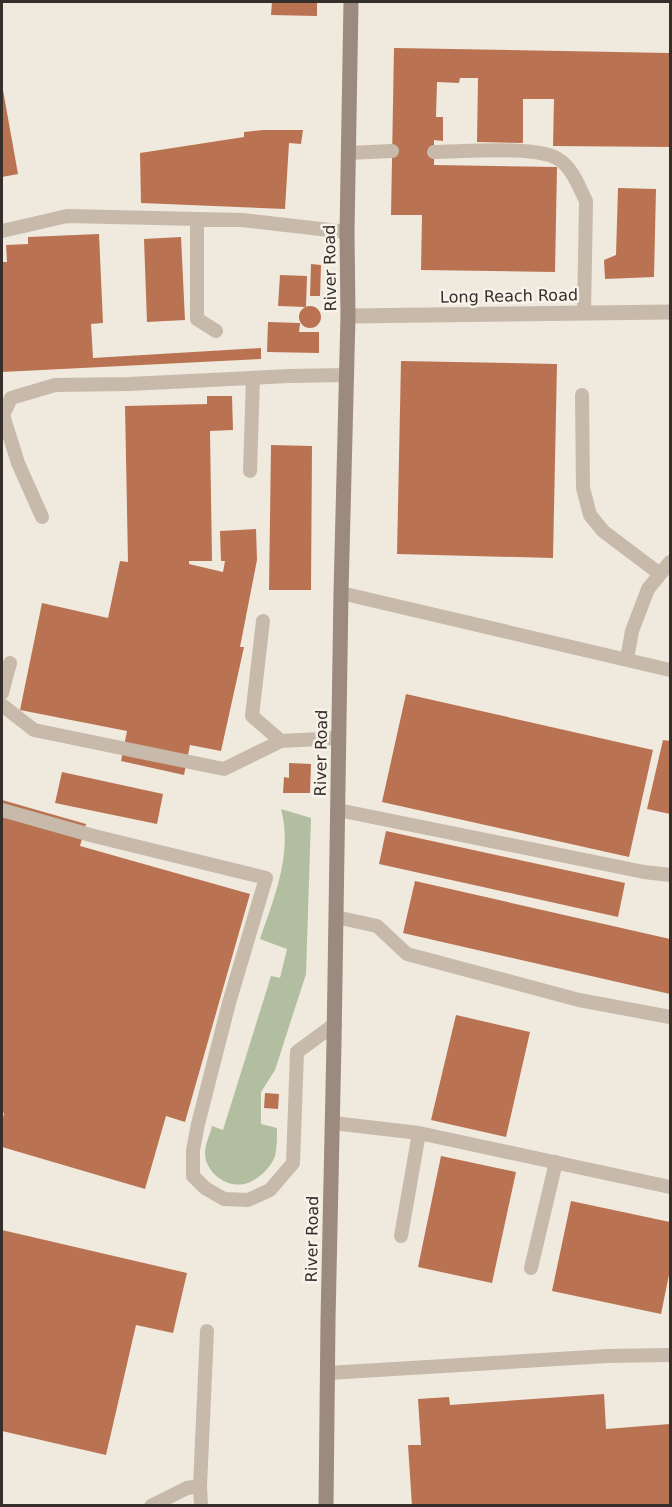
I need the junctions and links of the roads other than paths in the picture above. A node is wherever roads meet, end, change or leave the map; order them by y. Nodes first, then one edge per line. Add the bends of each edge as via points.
1 (351, 2) edge
2 (392, 152) dead end
3 (434, 152) dead end
4 (348, 153) junction
5 (196, 219) junction
6 (2, 231) edge
7 (347, 232) junction
8 (670, 312) edge
9 (584, 313) junction
10 (348, 316) junction
11 (216, 330) dead end
12 (347, 375) junction
13 (253, 378) junction
14 (582, 395) dead end
15 (249, 471) dead end
16 (42, 517) dead end
17 (670, 562) edge
18 (660, 574) junction
19 (341, 592) junction
20 (262, 621) dead end
21 (627, 659) junction
22 (10, 663) dead end
23 (670, 669) edge
24 (2, 693) edge
25 (2, 705) edge
26 (339, 738) junction
27 (281, 741) junction
28 (2, 810) edge
29 (338, 810) junction
30 (670, 875) edge
31 (336, 917) junction
32 (670, 1017) edge
33 (335, 1024) junction
34 (333, 1123) junction
35 (419, 1133) junction
36 (556, 1162) junction
37 (670, 1187) edge
38 (401, 1236) dead end
39 (531, 1268) dead end
40 (207, 1331) dead end
41 (670, 1355) edge
42 (328, 1373) junction
43 (200, 1486) junction
44 (151, 1506) edge
45 (201, 1506) edge
46 (326, 1506) edge

1 - 4 street, River Road
2 - 4 lane
3 - 9 lane via 527,151 549,155 567,168 586,201
4 - 7 street, River Road
5 - 6 lane via 67,216
5 - 7 lane
5 - 11 lane via 197,319
7 - 10 street, River Road
8 - 9 street, Long Reach Road
9 - 10 street, Long Reach Road
10 - 12 street, River Road
12 - 13 lane
12 - 19 street, River Road
13 - 15 lane
13 - 16 lane via 55,385 11,398 3,415 18,463
14 - 18 lane via 583,488 590,515 603,531
17 - 18 lane
18 - 21 lane via 638,612
19 - 21 lane
19 - 26 street, River Road
20 - 27 lane via 252,716
21 - 23 lane
22 - 24 lane
25 - 27 lane via 34,730 224,769
26 - 27 lane
26 - 29 street, River Road
28 - 33 lane via 266,878 198,1124 193,1176 205,1188 224,1199 248,1200 270,1190 293,1163 297,1052
29 - 30 lane
29 - 31 street, River Road
31 - 32 lane via 377,926 407,954 579,1000
31 - 33 street, River Road
33 - 34 street, River Road
34 - 35 lane
34 - 42 street, River Road
35 - 36 lane
35 - 38 lane
36 - 37 lane
36 - 39 lane
40 - 43 lane
41 - 42 lane
42 - 46 street, River Road
43 - 44 lane
43 - 45 lane

